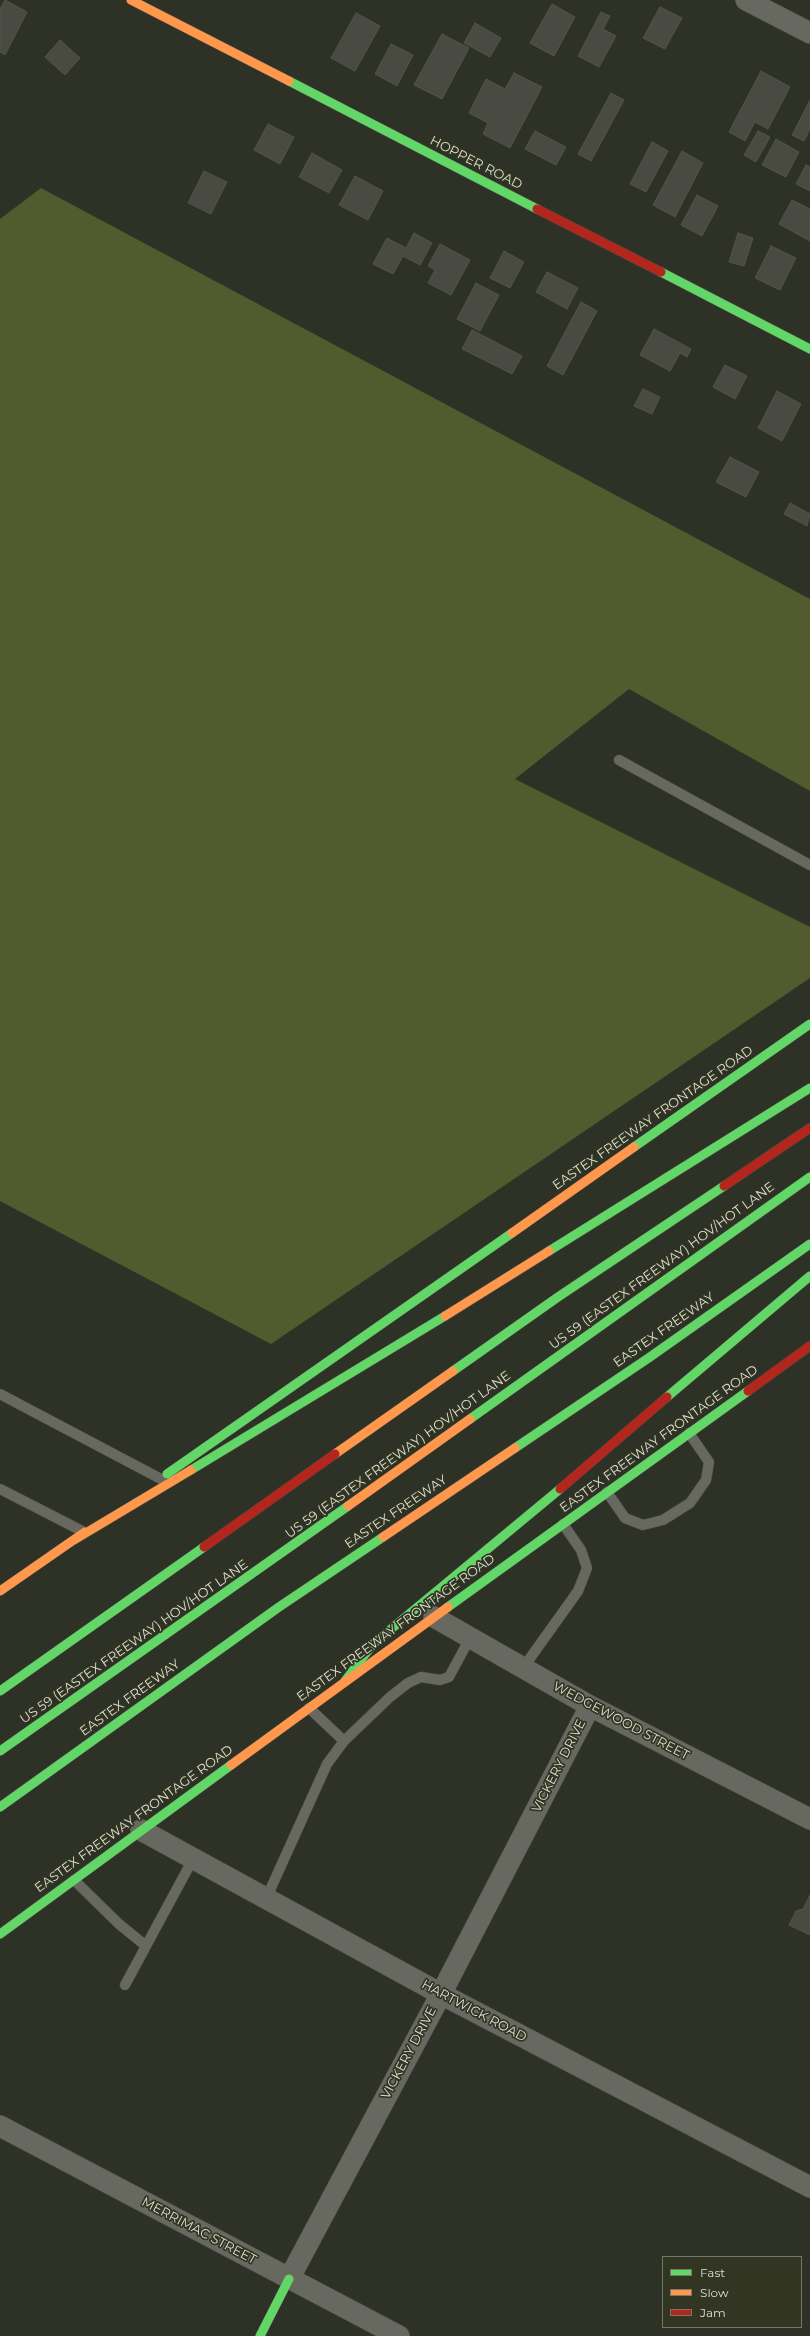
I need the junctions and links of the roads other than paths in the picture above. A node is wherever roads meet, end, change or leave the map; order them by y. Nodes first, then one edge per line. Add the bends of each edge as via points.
1 (131, 0) edge
2 (746, 0) edge
3 (810, 33) edge
4 (810, 349) edge
5 (619, 760) dead end
6 (810, 865) edge
7 (810, 1024) edge
8 (810, 1088) edge
9 (810, 1128) edge
10 (810, 1176) edge
11 (810, 1244) edge
12 (810, 1276) edge
13 (810, 1346) edge
14 (0, 1394) edge
15 (689, 1433) junction
16 (161, 1478) junction
17 (0, 1488) edge
18 (607, 1492) junction
19 (563, 1524) junction
20 (84, 1532) junction
21 (69, 1543) junction
22 (0, 1591) edge
23 (434, 1617) junction
24 (470, 1638) junction
25 (523, 1668) junction
26 (345, 1681) junction
27 (0, 1692) edge
28 (590, 1706) junction
29 (309, 1708) junction
30 (344, 1741) junction
31 (0, 1751) edge
32 (0, 1807) edge
33 (810, 1819) edge
34 (141, 1830) junction
35 (193, 1860) junction
36 (74, 1880) junction
37 (266, 1899) junction
38 (0, 1934) edge
39 (146, 1946) junction
40 (125, 1985) dead end
41 (441, 1994) junction
42 (0, 2126) edge
43 (810, 2187) edge
44 (289, 2279) junction
45 (260, 2336) edge
46 (399, 2336) edge

1 - 4 main road, HOPPER ROAD
2 - 3 street
5 - 6 lane
7 - 16 main road, EASTEX FREEWAY FRONTAGE ROAD
8 - 21 main road via 369,1364
9 - 27 main road via 558,1297
10 - 31 main road, US 59 (EASTEX FREEWAY) HOV/HOT LANE via 181,1626
11 - 32 main road, EASTEX FREEWAY via 650,1357 279,1607
12 - 26 main road via 531,1514 373,1644
13 - 15 main road, EASTEX FREEWAY FRONTAGE ROAD
14 - 16 lane
15 - 18 main road, EASTEX FREEWAY FRONTAGE ROAD
15 - 18 lane via 709,1462 706,1480 690,1503 663,1520 643,1525 625,1518
16 - 20 main road, EASTEX FREEWAY FRONTAGE ROAD
17 - 20 lane
18 - 19 main road, EASTEX FREEWAY FRONTAGE ROAD
19 - 23 main road, EASTEX FREEWAY FRONTAGE ROAD
19 - 25 lane via 581,1550 586,1568 578,1592
20 - 21 main road, EASTEX FREEWAY FRONTAGE ROAD
21 - 22 main road, EASTEX FREEWAY FRONTAGE ROAD
23 - 24 street, WEDGEWOOD STREET
23 - 26 main road, EASTEX FREEWAY FRONTAGE ROAD
24 - 25 street, WEDGEWOOD STREET
24 - 30 lane via 449,1677 440,1680 421,1677 408,1683
25 - 28 street, WEDGEWOOD STREET
26 - 29 main road, EASTEX FREEWAY FRONTAGE ROAD
28 - 33 street, WEDGEWOOD STREET
28 - 41 street, VICKERY DRIVE
29 - 30 lane
29 - 34 main road, EASTEX FREEWAY FRONTAGE ROAD
30 - 37 lane via 327,1764
34 - 35 street, HARTWICK ROAD
34 - 36 main road, EASTEX FREEWAY FRONTAGE ROAD
35 - 37 street, HARTWICK ROAD
35 - 39 lane
36 - 38 main road, EASTEX FREEWAY FRONTAGE ROAD
36 - 39 lane via 119,1924
37 - 41 street, HARTWICK ROAD
39 - 40 lane
41 - 43 street, HARTWICK ROAD
41 - 44 street, VICKERY DRIVE
42 - 44 street, MERRIMAC STREET
44 - 45 main road, VICKERY DRIVE
44 - 46 street, MERRIMAC STREET

